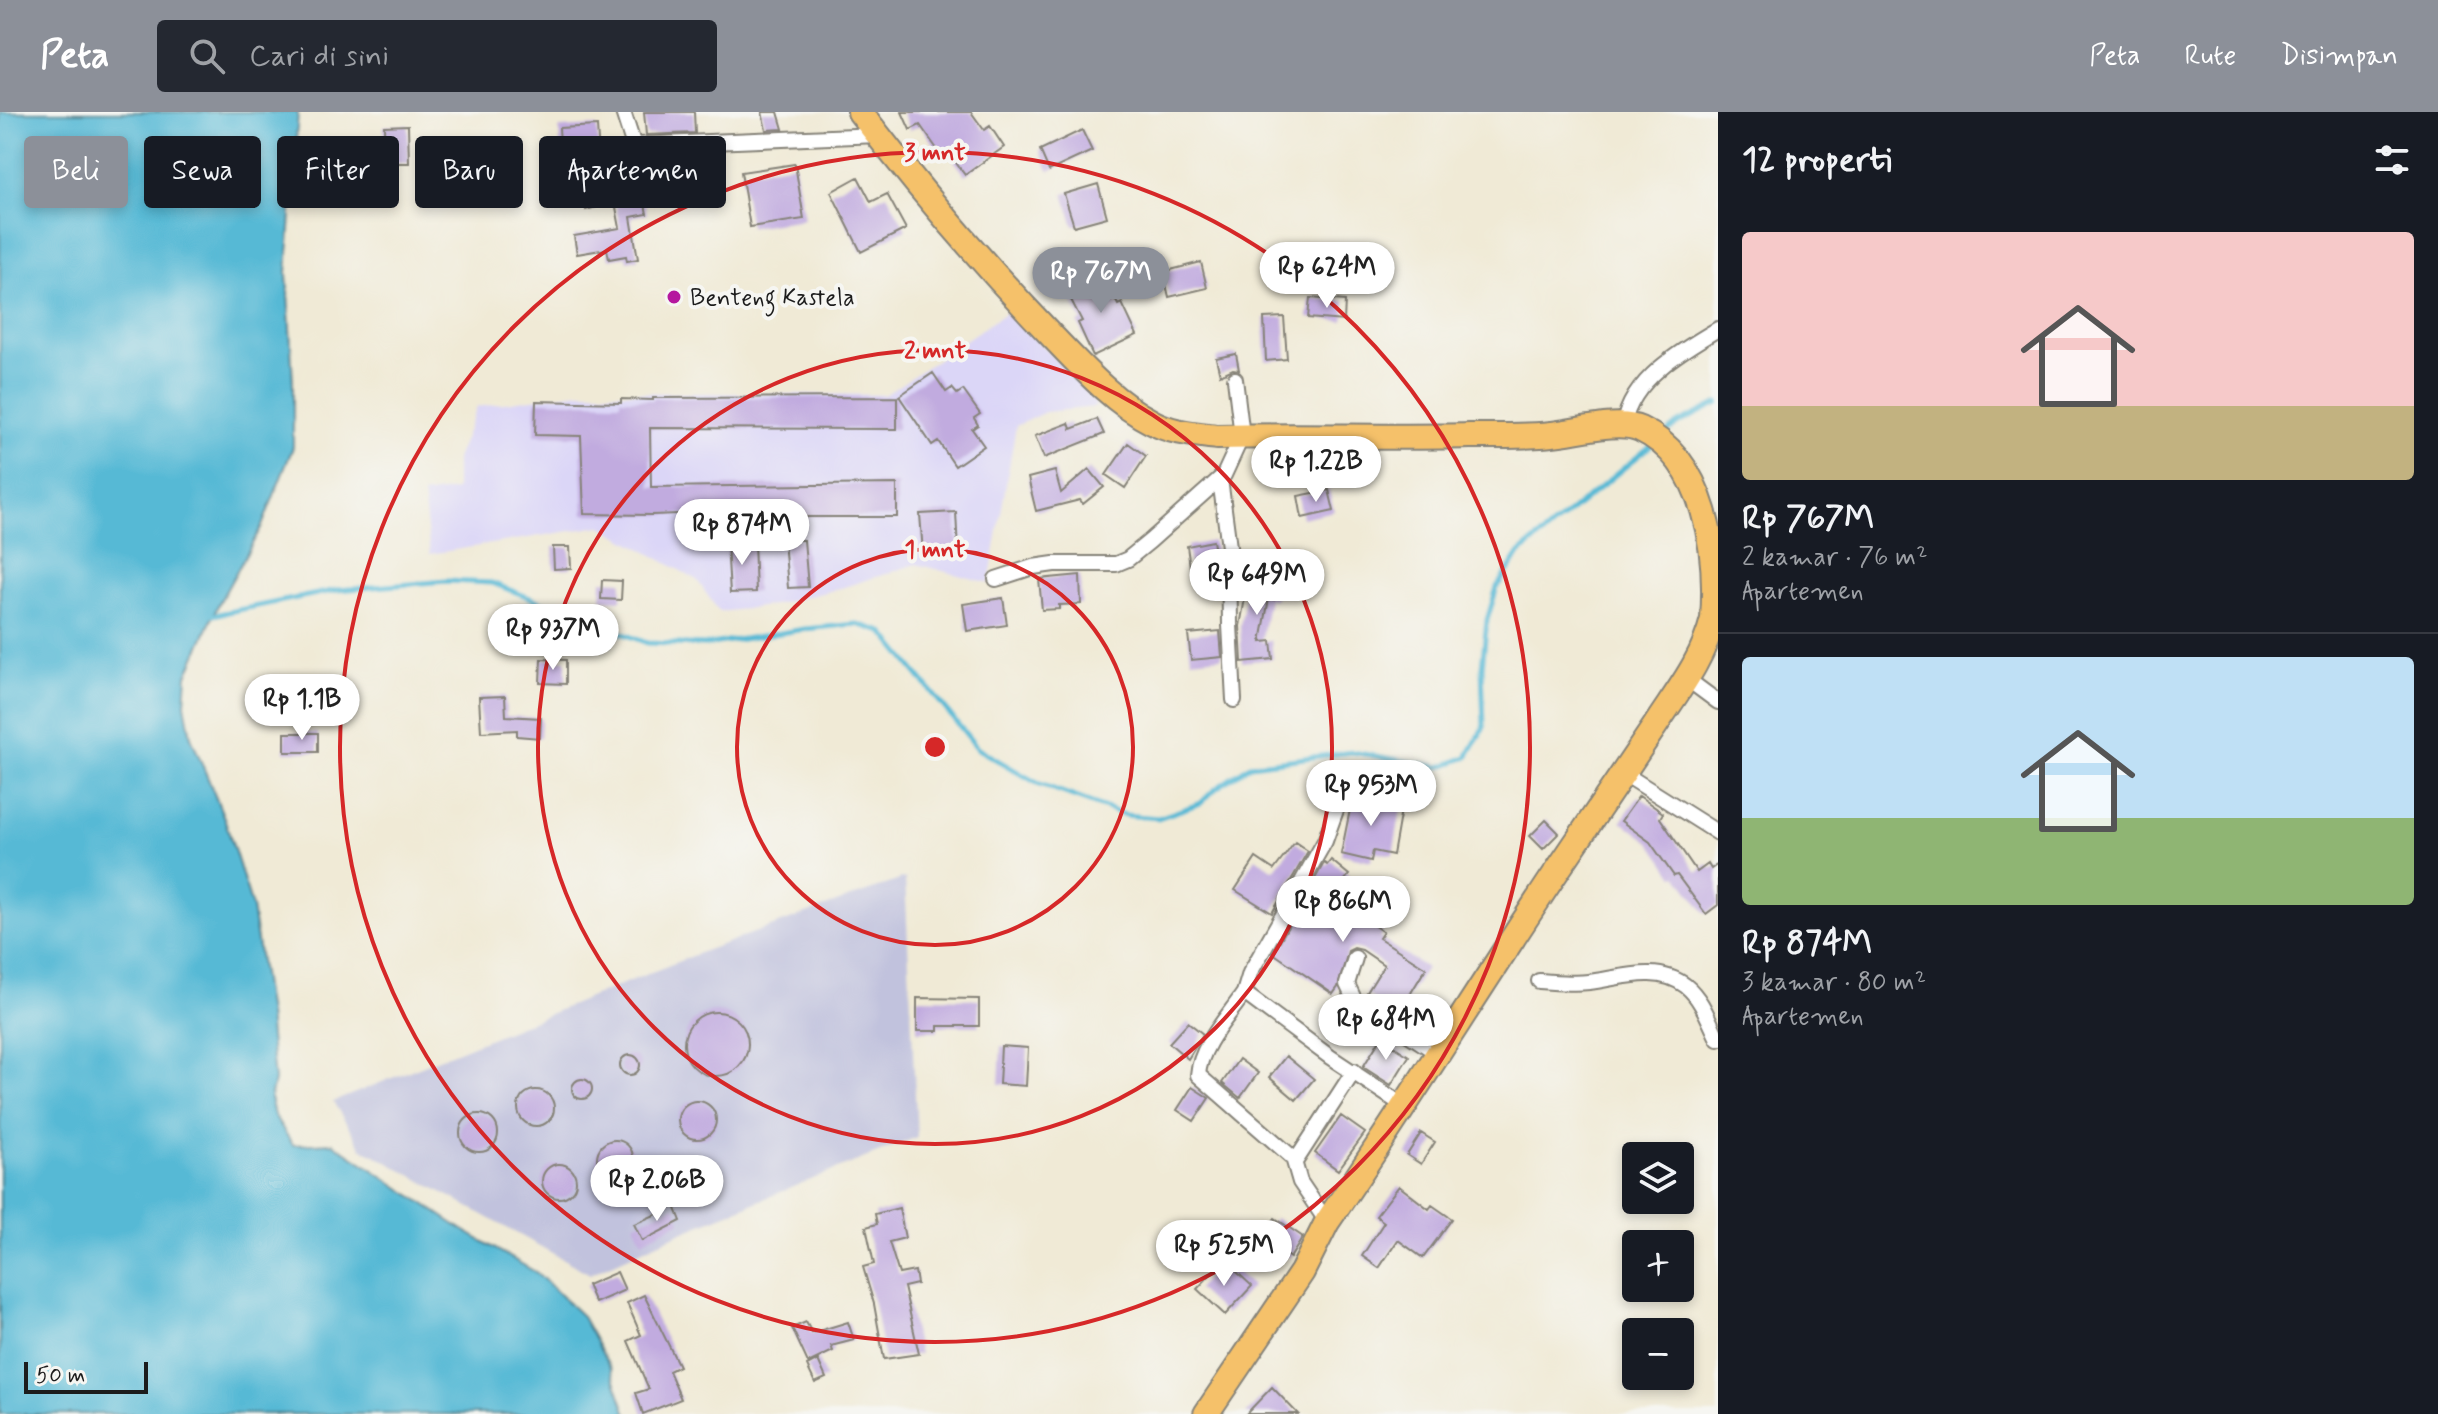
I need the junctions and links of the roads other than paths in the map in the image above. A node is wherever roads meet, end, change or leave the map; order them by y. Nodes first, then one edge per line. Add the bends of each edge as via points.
1 (623, 112) edge
2 (860, 112) edge
3 (878, 135) junction
4 (1718, 329) edge
5 (1235, 379) dead end
6 (1632, 427) junction
7 (1242, 436) junction
8 (1220, 479) junction
9 (996, 579) dead end
10 (1687, 679) junction
11 (1234, 700) dead end
12 (1718, 702) edge
13 (1623, 773) junction
14 (1341, 796) dead end
15 (1717, 831) edge
16 (1355, 958) dead end
17 (1539, 981) dead end
18 (1244, 993) junction
19 (1718, 1039) edge
20 (1439, 1054) junction
21 (1354, 1071) junction
22 (1404, 1106) junction
23 (1295, 1162) junction
24 (1327, 1222) junction
25 (1206, 1414) edge

1 - 3 street via 629,135 638,145
2 - 3 highway
3 - 7 highway via 1020,304 1123,403 1164,428
4 - 6 street via 1642,387 1629,404
5 - 7 street
6 - 7 highway via 1526,437
6 - 10 highway via 1679,459 1700,493 1718,552 1714,618
7 - 8 street
8 - 9 street via 1128,559 1033,567
8 - 11 street via 1229,547
10 - 12 street
10 - 13 highway
13 - 15 street
13 - 20 highway
14 - 18 street via 1325,841 1250,973
16 - 20 street via 1347,984 1354,999
17 - 19 street via 1661,975 1689,988
18 - 21 street
18 - 23 street via 1205,1051 1198,1075
20 - 22 highway
21 - 22 street
21 - 23 street
22 - 24 highway
23 - 24 street via 1300,1182
24 - 25 highway via 1302,1272

